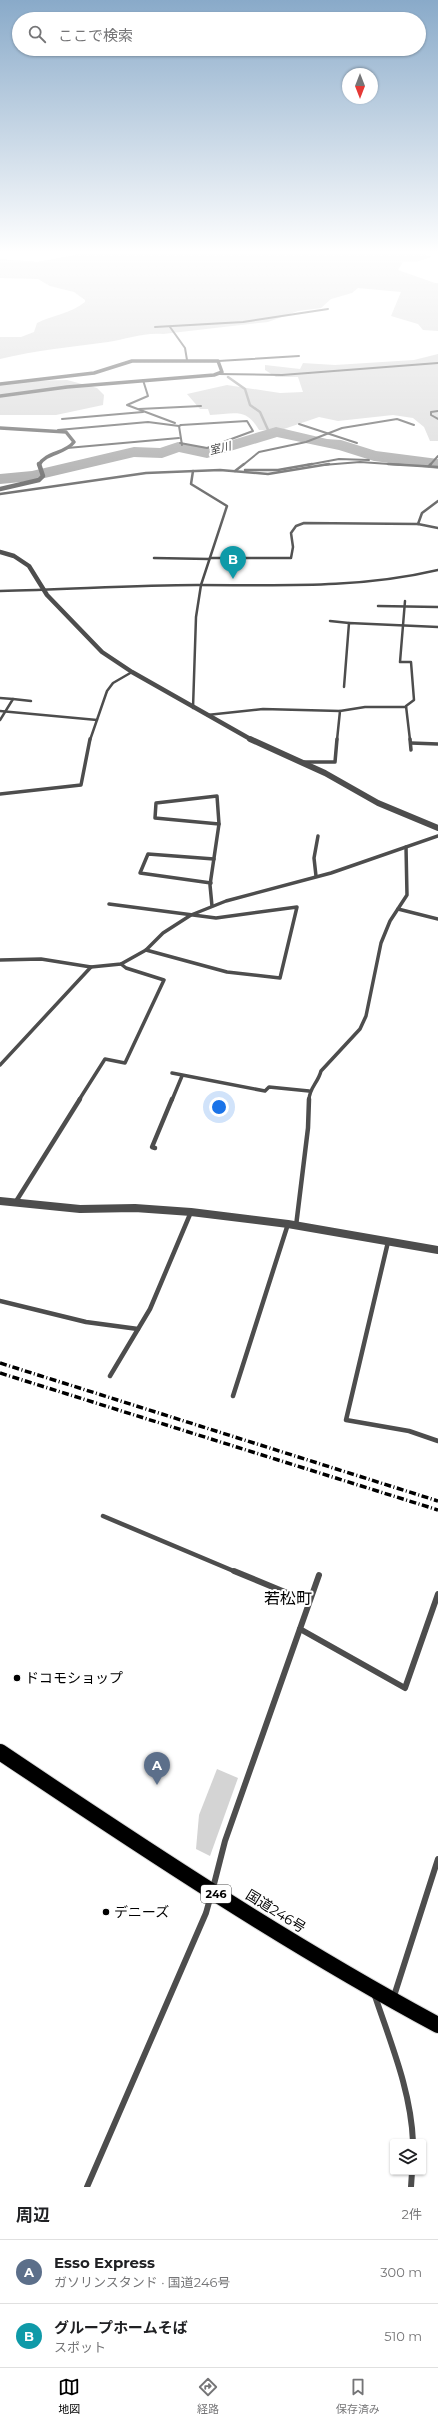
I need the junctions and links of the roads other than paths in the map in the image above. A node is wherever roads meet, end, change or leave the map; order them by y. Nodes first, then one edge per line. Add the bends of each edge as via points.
1 (186, 356) edge
2 (299, 356) dead end
3 (186, 360) junction
4 (218, 361) junction
5 (438, 362) edge
6 (219, 374) junction
7 (143, 380) junction
8 (0, 384) edge
9 (0, 396) edge
10 (201, 406) dead end
11 (137, 409) junction
12 (438, 411) edge
13 (145, 412) junction
14 (244, 415) dead end
15 (62, 419) dead end
16 (438, 420) edge
17 (247, 421) junction
18 (298, 424) dead end
19 (180, 425) junction
20 (414, 425) dead end
21 (0, 428) edge
22 (58, 430) junction
23 (327, 433) junction
24 (179, 438) junction
25 (357, 443) dead end
26 (68, 448) junction
27 (438, 456) edge
28 (430, 465) junction
29 (438, 467) edge
30 (236, 470) junction
31 (193, 471) junction
32 (0, 489) edge
33 (0, 494) edge
34 (438, 501) edge
35 (418, 524) junction
36 (438, 528) edge
37 (0, 552) edge
38 (154, 558) dead end
39 (210, 558) junction
40 (438, 570) edge
41 (201, 585) junction
42 (44, 590) junction
43 (0, 591) edge
44 (404, 601) dead end
45 (378, 606) dead end
46 (405, 606) junction
47 (438, 607) edge
48 (330, 621) dead end
49 (349, 623) junction
50 (405, 626) junction
51 (438, 628) edge
52 (132, 672) junction
53 (344, 687) dead end
54 (0, 698) edge
55 (13, 699) junction
56 (31, 701) dead end
57 (406, 707) junction
58 (193, 708) junction
59 (0, 711) edge
60 (7, 711) junction
61 (340, 711) junction
62 (206, 716) junction
63 (0, 720) edge
64 (97, 720) junction
65 (411, 743) junction
66 (438, 744) edge
67 (412, 750) dead end
68 (301, 762) junction
69 (0, 794) edge
70 (219, 824) junction
71 (438, 828) edge
72 (318, 836) dead end
73 (438, 836) edge
74 (406, 847) junction
75 (214, 859) junction
76 (316, 876) junction
77 (211, 883) junction
78 (109, 904) dead end
79 (212, 906) junction
80 (398, 909) junction
81 (191, 915) junction
82 (438, 919) edge
83 (146, 950) junction
84 (0, 960) edge
85 (121, 964) junction
86 (91, 967) junction
87 (0, 1065) edge
88 (172, 1073) dead end
89 (182, 1076) junction
90 (309, 1091) junction
91 (155, 1148) dead end
92 (0, 1201) edge
93 (15, 1203) junction
94 (191, 1212) junction
95 (288, 1224) junction
96 (296, 1226) junction
97 (388, 1241) junction
98 (438, 1250) edge
99 (0, 1302) edge
100 (138, 1329) junction
101 (110, 1376) dead end
102 (233, 1396) dead end
103 (438, 1441) edge
104 (103, 1516) dead end
105 (319, 1575) dead end
106 (438, 1594) edge
107 (309, 1602) junction
108 (300, 1629) junction
109 (0, 1752) edge
110 (438, 1859) edge
111 (212, 1892) junction
112 (373, 1991) junction
113 (392, 2002) junction
114 (438, 2025) edge
115 (413, 2139) edge
116 (412, 2175) edge
117 (87, 2187) edge
118 (411, 2187) edge

1 - 3 street
2 - 4 street
3 - 4 street
3 - 8 street via 132,361 94,373
4 - 6 street via 222,372
5 - 6 street via 282,375
6 - 7 street
7 - 9 street
7 - 11 street via 148,396 127,405
10 - 11 street
11 - 13 street
12 - 16 street via 431,412 431,415
13 - 15 street
13 - 19 street
14 - 17 street
17 - 19 street
17 - 24 street via 253,431 248,435 207,448 181,444
18 - 23 street
19 - 22 street via 148,422
19 - 24 street
20 - 23 street via 397,419
21 - 22 street
22 - 26 street via 66,432 73,440 73,444
23 - 25 street
23 - 30 street via 306,442 259,452
24 - 26 street
26 - 32 street via 43,458 39,464 43,476 39,480
27 - 28 street
28 - 29 street
28 - 30 street via 373,461 334,463 268,474
30 - 31 street
31 - 33 street via 133,474
31 - 39 street via 191,484 227,506
34 - 35 street via 423,510 418,516
35 - 36 street
35 - 39 street via 304,523 294,526 290,531 291,558
37 - 42 street via 14,556 29,566
38 - 39 street
39 - 41 street
40 - 41 street via 387,582 302,586
41 - 42 street
41 - 58 street via 196,617
42 - 43 street
42 - 52 street via 102,652
44 - 46 street
45 - 46 street
46 - 47 street
46 - 50 street
48 - 49 street
49 - 50 street
49 - 53 street
50 - 51 street
50 - 57 street via 400,662 411,662 414,700
52 - 58 street
52 - 64 street via 113,683 106,693
54 - 55 street
55 - 56 street
55 - 60 street
57 - 61 street via 365,707
57 - 65 street
58 - 62 street
59 - 60 street
60 - 63 street
60 - 64 street
61 - 62 street via 263,709 214,713
61 - 68 street via 335,762
62 - 68 street via 257,743
64 - 69 street via 86,750 81,785
65 - 66 street
65 - 67 street
68 - 71 street via 378,803
70 - 70 street via 217,796 156,803 155,818
70 - 75 street
72 - 76 street via 314,858
73 - 74 street
74 - 76 street
74 - 80 street via 407,895
75 - 77 street
75 - 77 street via 148,854 140,873
76 - 79 street
77 - 79 street
78 - 81 street
79 - 81 street
80 - 82 street
80 - 90 street via 381,942 366,1016 360,1029 321,1072
81 - 83 street via 163,933
81 - 83 street via 216,918 297,907 280,978 227,972
83 - 85 street
84 - 86 street via 41,959
85 - 86 street
85 - 93 street via 126,968 164,980 157,997 126,1063 105,1059
86 - 87 street
88 - 89 street
89 - 90 street via 265,1091 269,1087
89 - 91 street via 152,1147
90 - 96 street via 308,1128
92 - 93 street
93 - 94 street via 80,1209 135,1208
94 - 95 street
94 - 100 street via 150,1309
95 - 96 street
95 - 102 street
96 - 97 street
97 - 98 street
97 - 103 street via 360,1351 346,1420 409,1431
99 - 100 street via 86,1322
100 - 101 street
104 - 107 street
105 - 107 street
106 - 108 street via 405,1688
107 - 108 street
108 - 111 street via 225,1841
109 - 111 highway, 国道246号 / 246
110 - 113 street
111 - 112 highway, 国道246号 / 246
111 - 117 street via 200,1926
112 - 113 highway, 国道246号 / 246
112 - 115 street via 406,2094
113 - 114 highway, 国道246号 / 246
116 - 118 street

